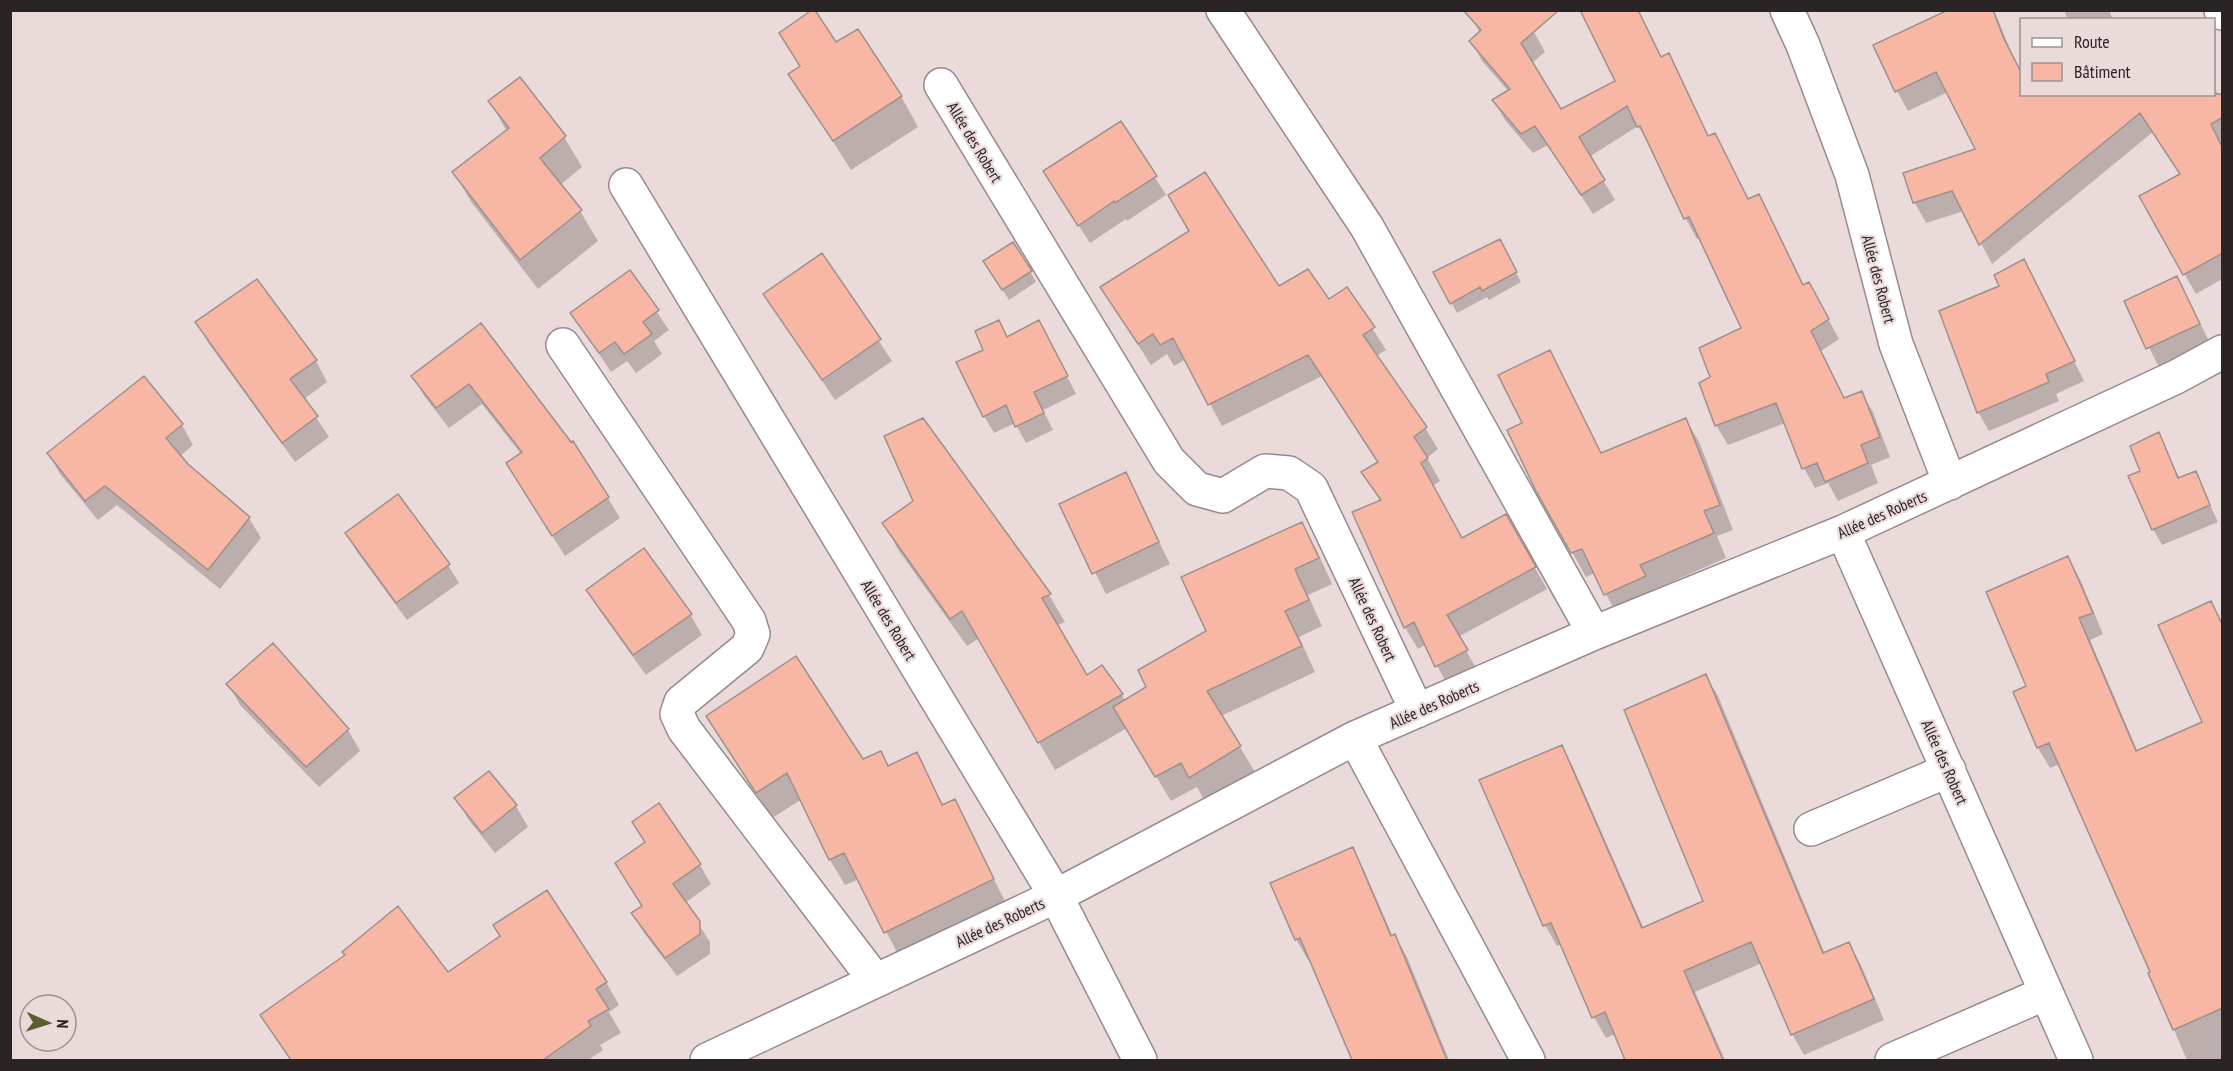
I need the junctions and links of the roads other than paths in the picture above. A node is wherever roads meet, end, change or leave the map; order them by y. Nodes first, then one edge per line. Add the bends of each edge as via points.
1 (1223, 10) edge
2 (1787, 10) edge
3 (941, 85) dead end
4 (626, 185) dead end
5 (563, 345) dead end
6 (2223, 352) edge
7 (1950, 483) junction
8 (1844, 532) junction
9 (1594, 633) junction
10 (1417, 711) junction
11 (1355, 738) junction
12 (1948, 770) junction
13 (1812, 829) dead end
14 (1056, 896) junction
15 (876, 980) junction
16 (2046, 993) junction
17 (707, 1060) edge
18 (1140, 1060) edge
19 (1528, 1060) edge
20 (1892, 1060) edge
21 (2076, 1060) edge

1 - 9 street via 1367,227
2 - 7 street, Allée des Robert via 1852,175 1896,344
3 - 10 street, Allée des Robert via 1169,462 1197,489 1223,496 1265,471 1289,473 1311,488
4 - 14 street, Allée des Robert
5 - 15 street via 749,621 753,634 747,648 681,702 677,714 684,729
6 - 7 street, Allée des Roberts
7 - 8 street, Allée des Roberts
8 - 9 street, Allée des Roberts
8 - 12 street, Allée des Robert
9 - 10 street, Allée des Roberts
10 - 11 street, Allée des Roberts
11 - 14 street, Allée des Roberts
11 - 19 street
12 - 13 street
12 - 16 street, Allée des Robert
14 - 15 street, Allée des Roberts
14 - 18 street, Allée des Robert
15 - 17 street, Allée des Roberts
16 - 20 street
16 - 21 street, Allée des Robert

